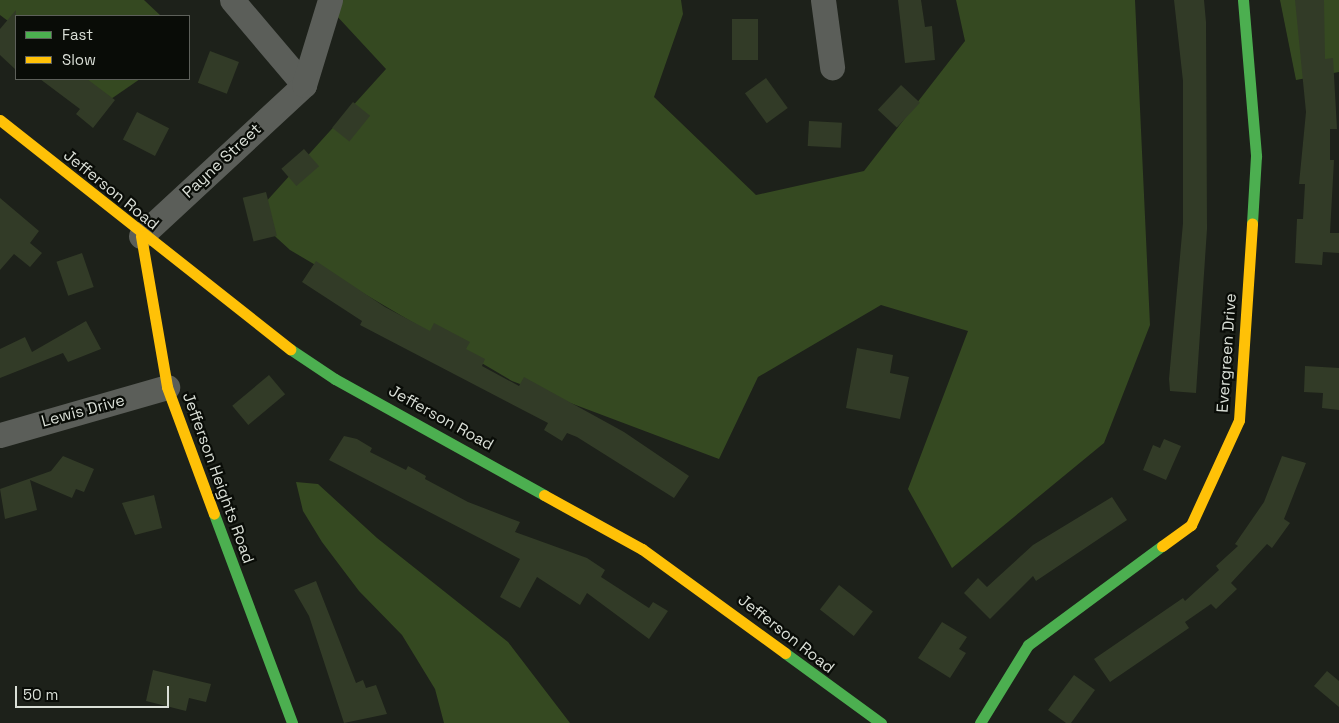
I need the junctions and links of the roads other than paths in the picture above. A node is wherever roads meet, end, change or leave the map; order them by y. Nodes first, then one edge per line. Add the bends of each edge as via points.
1 (232, 0) edge
2 (330, 0) edge
3 (823, 0) edge
4 (1243, 0) edge
5 (832, 67) dead end
6 (304, 85) junction
7 (0, 120) edge
8 (141, 236) junction
9 (167, 387) junction
10 (0, 435) edge
11 (292, 723) edge
12 (881, 723) edge
13 (980, 723) edge

1 - 6 street
2 - 6 street
3 - 5 street
4 - 13 street, Evergreen Drive via 1256,156 1239,420 1191,525 1028,645
6 - 8 street, Payne Street
7 - 8 street, Jefferson Road
8 - 9 street, Jefferson Heights Road
8 - 12 street, Jefferson Road via 335,379 586,515 691,581
9 - 10 street, Lewis Drive
9 - 11 street, Jefferson Heights Road

